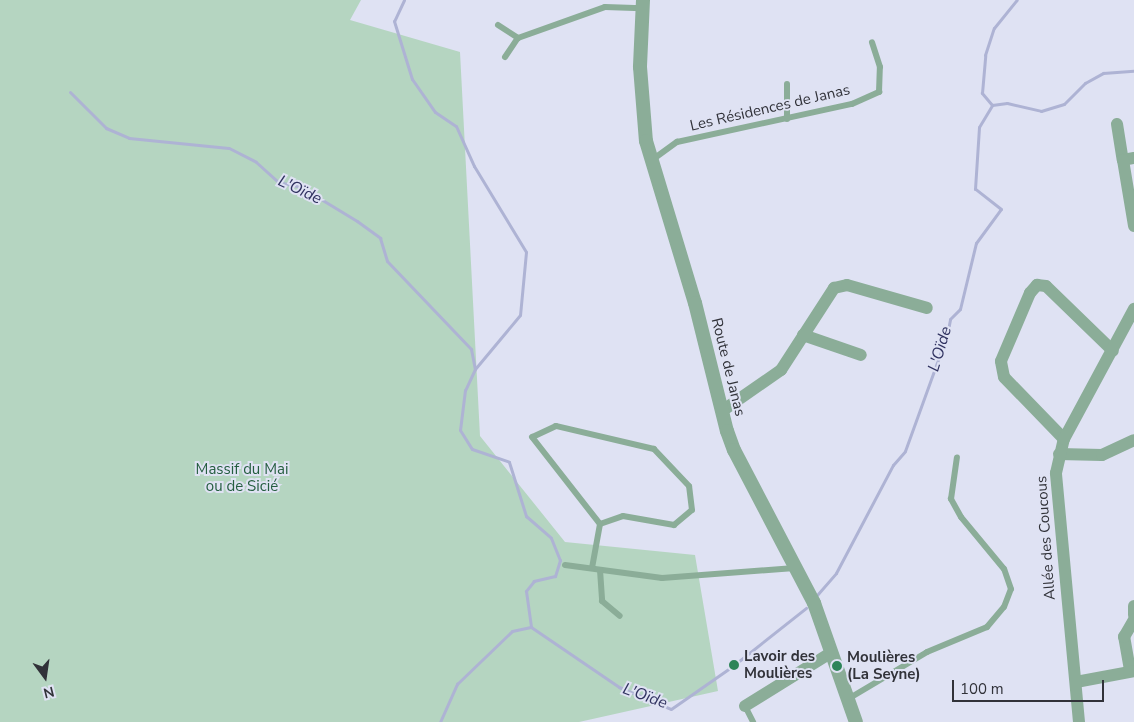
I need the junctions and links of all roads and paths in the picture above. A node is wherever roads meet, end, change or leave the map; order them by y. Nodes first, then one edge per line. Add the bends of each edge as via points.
1 (643, 4) edge
2 (498, 25) dead end
3 (518, 38) junction
4 (872, 42) dead end
5 (505, 56) dead end
6 (788, 84) dead end
7 (788, 119) junction
8 (1118, 124) dead end
9 (1128, 159) edge
10 (651, 161) junction
11 (1134, 226) edge
12 (927, 308) dead end
13 (1134, 309) edge
14 (803, 335) junction
15 (1113, 351) junction
16 (861, 355) dead end
17 (722, 411) junction
18 (1064, 439) junction
19 (1134, 440) edge
20 (1059, 454) junction
21 (957, 457) dead end
22 (600, 524) junction
23 (565, 565) dead end
24 (592, 568) junction
25 (796, 568) junction
26 (600, 570) junction
27 (1134, 606) edge
28 (1134, 615) edge
29 (620, 616) dead end
30 (1134, 620) edge
31 (832, 652) junction
32 (1132, 670) edge
33 (1076, 682) junction
34 (848, 699) junction
35 (745, 706) joint
36 (753, 722) edge
37 (856, 722) edge
38 (1079, 722) edge

1 - 3 lane via 605,7
1 - 10 street, Route de Janas via 640,93
2 - 3 lane
3 - 5 lane
4 - 7 lane, Les Résidences de Janas via 880,67 880,92 852,104
6 - 7 lane
7 - 10 lane, Les Résidences de Janas via 677,142
8 - 9 street
9 - 11 street
10 - 17 street, Route de Janas via 695,303
12 - 14 street via 848,285 841,286 834,288
13 - 15 street, Allée des Coucous
14 - 16 street
14 - 17 street via 781,370
15 - 18 street, Allée des Coucous
15 - 18 street via 1046,286 1037,285 1030,293 1001,361 1004,377
17 - 25 street, Route de Janas via 734,450
18 - 20 street, Allée des Coucous
19 - 20 street via 1102,454
20 - 33 street, Allée des Coucous via 1056,473
21 - 34 lane via 951,499 961,517 1004,568 1011,589 1004,607 987,626 926,652
22 - 22 lane via 623,516 674,525 692,510 690,486 654,449 556,426 532,437
22 - 24 lane
23 - 24 lane
24 - 26 lane
25 - 26 lane via 662,578
25 - 31 street, Route de Janas
26 - 29 lane via 602,601
27 - 28 street
30 - 32 street via 1124,637
31 - 34 street, Route de Janas
31 - 35 street
32 - 33 street
33 - 38 street, Allée des Coucous
34 - 37 street, Route de Janas
35 - 36 lane

